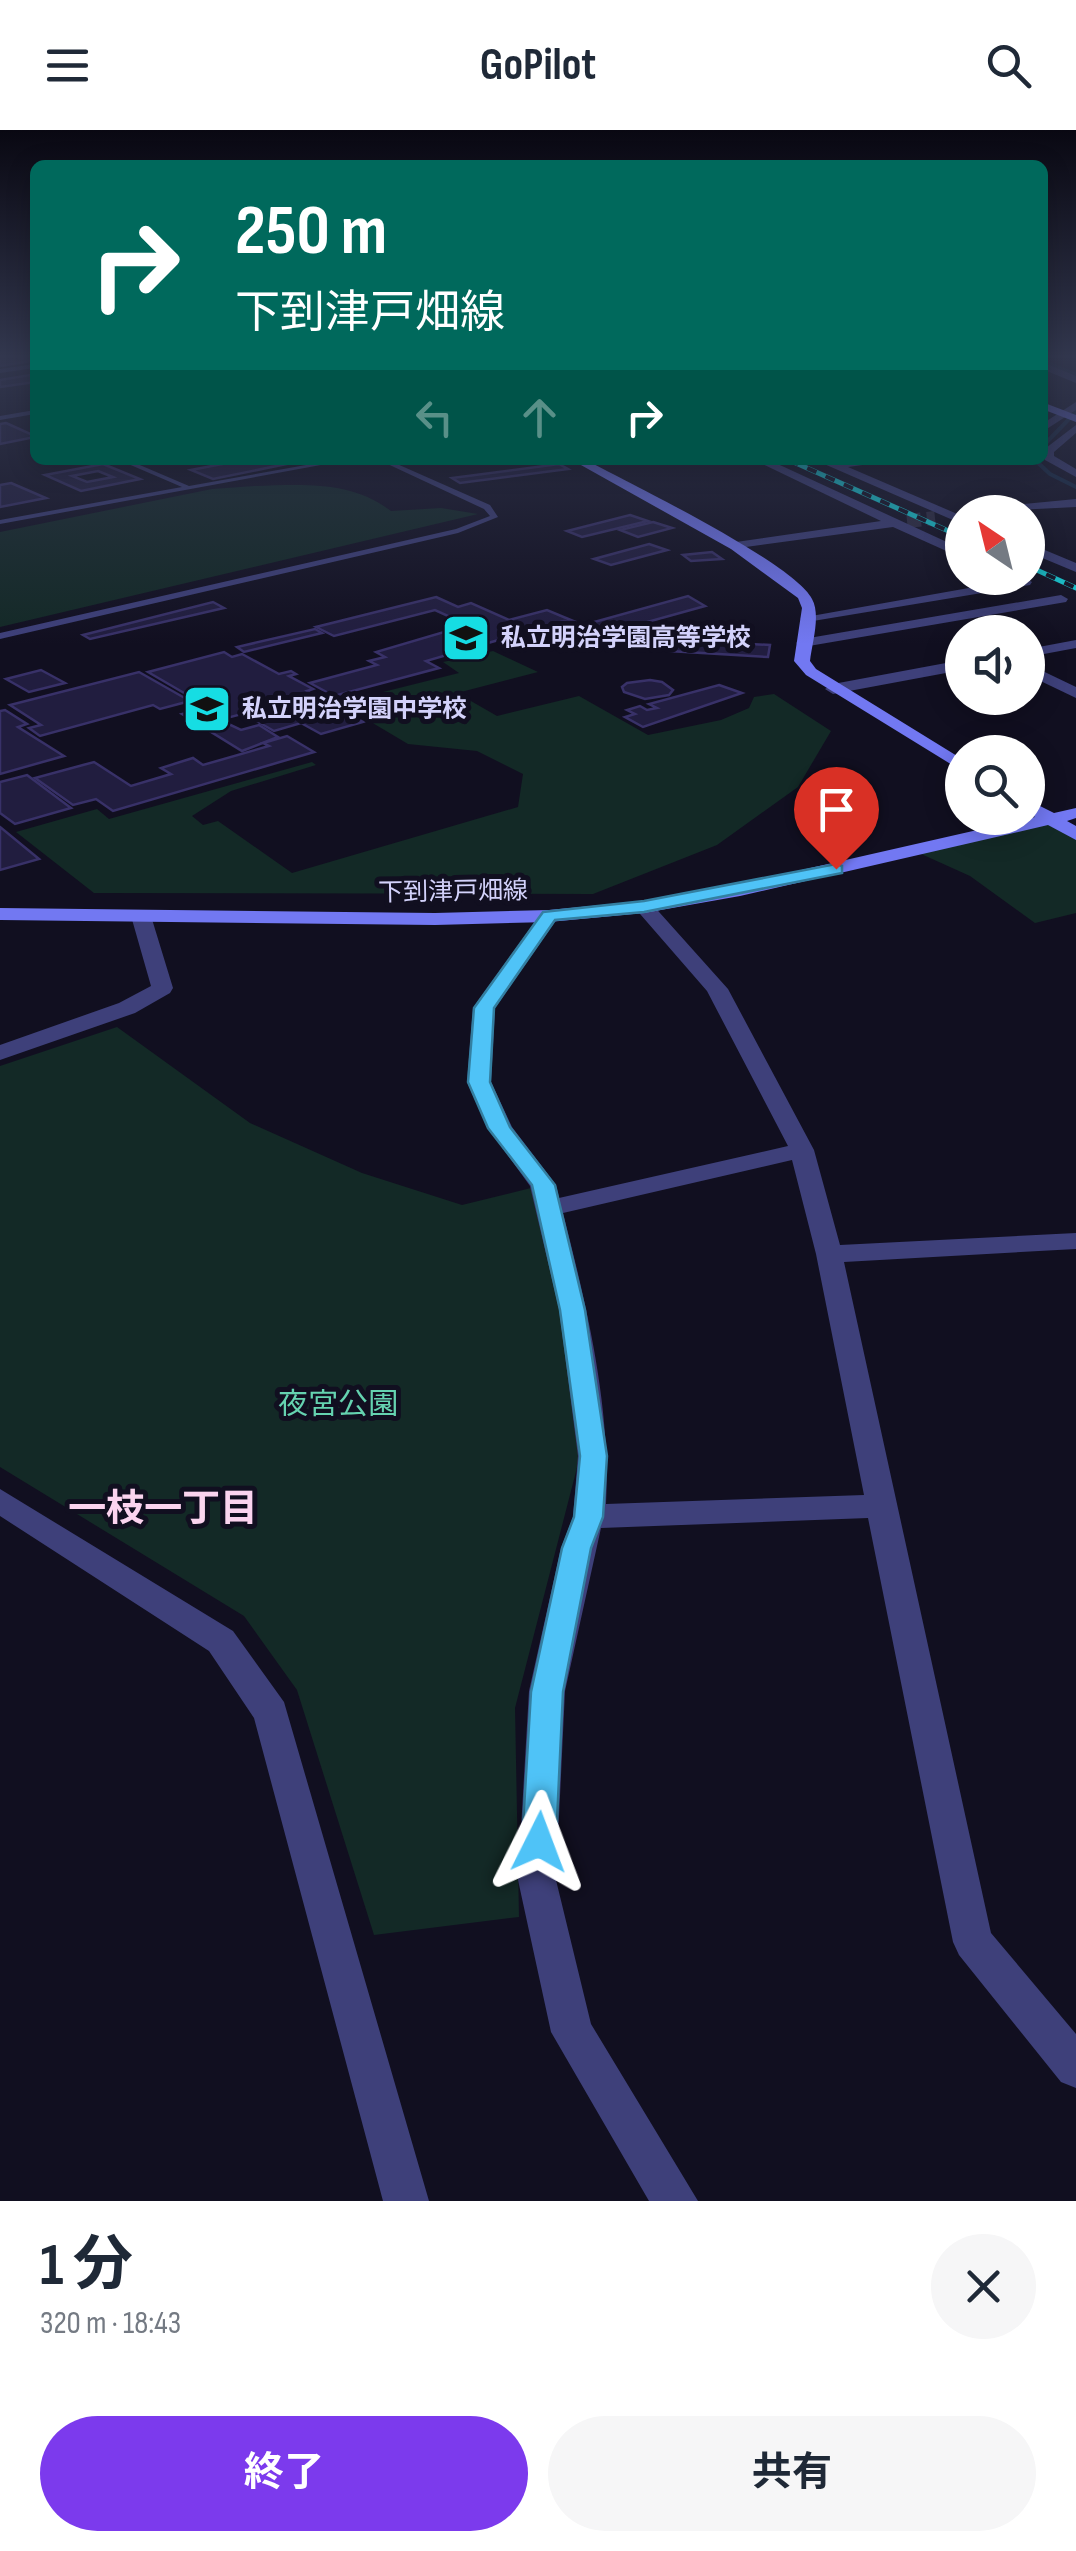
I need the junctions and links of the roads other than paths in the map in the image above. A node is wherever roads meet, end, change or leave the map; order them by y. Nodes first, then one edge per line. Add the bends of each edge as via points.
1 (1048, 458) edge
2 (134, 465) edge
3 (317, 465) edge
4 (393, 465) edge
5 (587, 465) edge
6 (771, 465) edge
7 (844, 465) edge
8 (834, 466) joint
9 (1076, 474) edge
10 (1059, 481) dead end
11 (188, 488) junction
12 (1076, 490) edge
13 (1076, 503) edge
14 (1045, 506) edge
15 (945, 511) edge
16 (935, 518) tunnel mouth
17 (945, 518) edge
18 (0, 522) edge
19 (901, 522) junction
20 (945, 545) edge
21 (736, 546) junction
22 (1076, 552) edge
23 (1045, 554) edge
24 (1049, 556) junction
25 (1076, 568) edge
26 (1045, 591) edge
27 (945, 593) edge
28 (1069, 602) edge
29 (808, 618) junction
30 (0, 636) edge
31 (804, 643) junction
32 (1076, 644) edge
33 (1045, 650) edge
34 (945, 668) edge
35 (1045, 678) edge
36 (833, 689) junction
37 (1076, 693) edge
38 (945, 756) edge
39 (1076, 813) edge
40 (1045, 815) edge
41 (1051, 819) junction
42 (1076, 834) edge
43 (644, 907) junction
44 (0, 914) edge
45 (141, 916) junction
46 (550, 916) junction
47 (0, 1054) edge
48 (802, 1150) junction
49 (549, 1208) junction
50 (1076, 1241) edge
51 (829, 1254) junction
52 (0, 1501) edge
53 (881, 1506) junction
54 (588, 1517) junction
55 (1076, 2067) edge
56 (406, 2201) edge
57 (675, 2201) edge

1 - 9 street
2 - 11 lane
3 - 11 lane
4 - 30 lane via 487,507 494,517 458,531
5 - 21 street
6 - 19 street
7 - 8 street
8 - 15 street
10 - 12 street
11 - 18 lane
13 - 14 street
16 - 17 street
19 - 20 street
19 - 21 street
21 - 29 street via 804,596
22 - 24 street
23 - 24 street
24 - 25 street
26 - 28 street
27 - 29 street
28 - 31 street
29 - 31 street
31 - 36 street via 802,661
32 - 33 street
34 - 36 street
35 - 37 street
36 - 38 street
39 - 41 street, 下到津戸畑線
40 - 41 street
41 - 42 street
41 - 43 street, 下到津戸畑線
43 - 46 street, 下到津戸畑線
43 - 48 street via 717,989
44 - 45 street, 下到津戸畑線
45 - 46 street, 下到津戸畑線
45 - 47 street via 162,988 127,1008
46 - 49 street via 484,1008 479,1082 500,1128 543,1185
48 - 49 street
48 - 51 street
49 - 54 street via 573,1310 594,1456
50 - 51 street
51 - 53 street
52 - 56 street via 221,1641 271,1713
53 - 54 street
53 - 55 street via 973,1942
54 - 57 street via 547,1692 537,1880 572,2032

